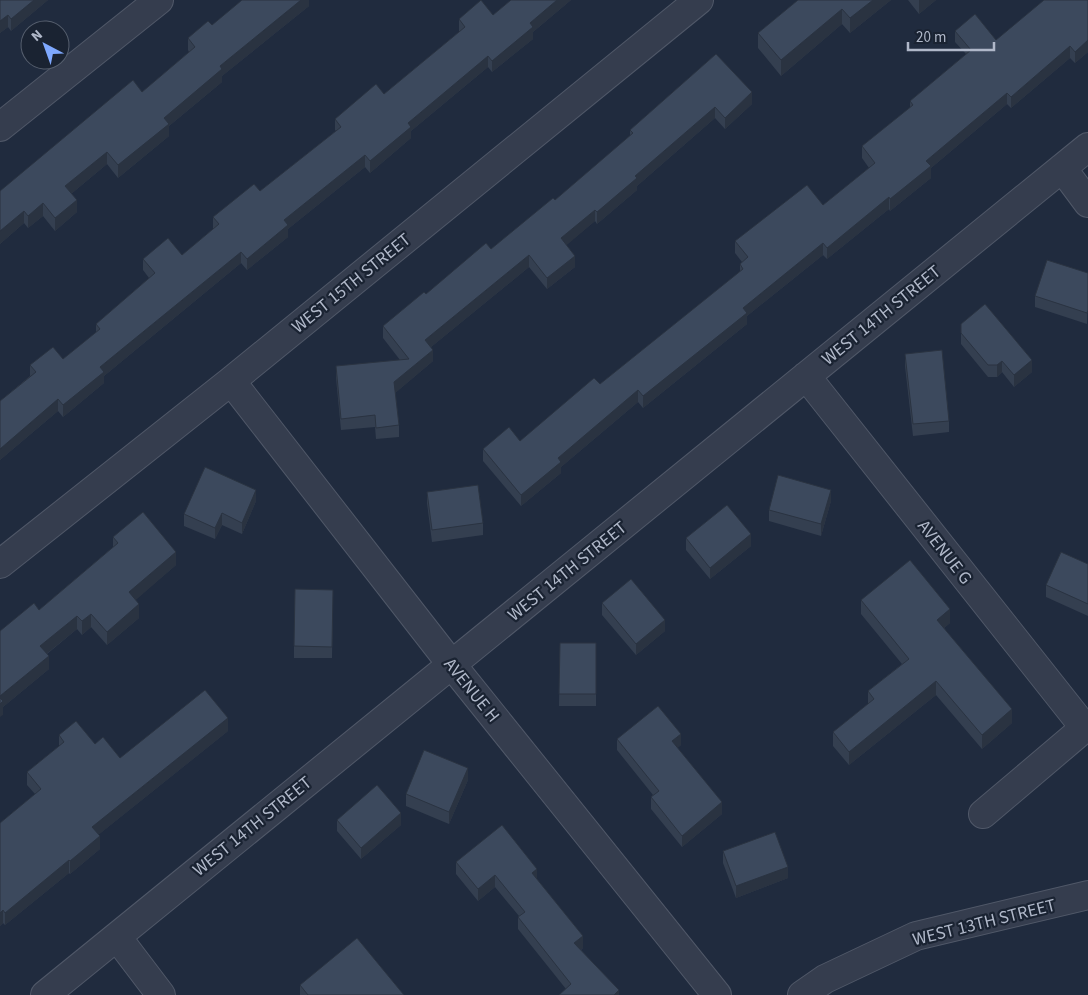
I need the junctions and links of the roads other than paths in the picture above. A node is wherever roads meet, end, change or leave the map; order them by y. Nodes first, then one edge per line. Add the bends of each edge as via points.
1 (159, 0) edge
2 (699, 0) edge
3 (0, 127) edge
4 (1088, 147) edge
5 (1062, 168) junction
6 (1088, 203) edge
7 (806, 376) junction
8 (231, 380) junction
9 (0, 564) edge
10 (452, 664) junction
11 (1086, 726) edge
12 (983, 814) dead end
13 (1088, 895) edge
14 (117, 937) junction
15 (45, 995) edge
16 (161, 995) edge
17 (717, 995) edge
18 (802, 995) edge

1 - 3 street
2 - 8 street, WEST 15TH STREET
4 - 5 street, WEST 14TH STREET
5 - 6 street
5 - 7 street, WEST 14TH STREET
7 - 10 street, WEST 14TH STREET
7 - 11 street, AVENUE G
8 - 9 street, WEST 15TH STREET
8 - 10 street, AVENUE H
10 - 14 street, WEST 14TH STREET
10 - 17 street, AVENUE H
11 - 12 street
13 - 18 street, WEST 13TH STREET via 916,936 825,979
14 - 15 street, WEST 14TH STREET
14 - 16 street

